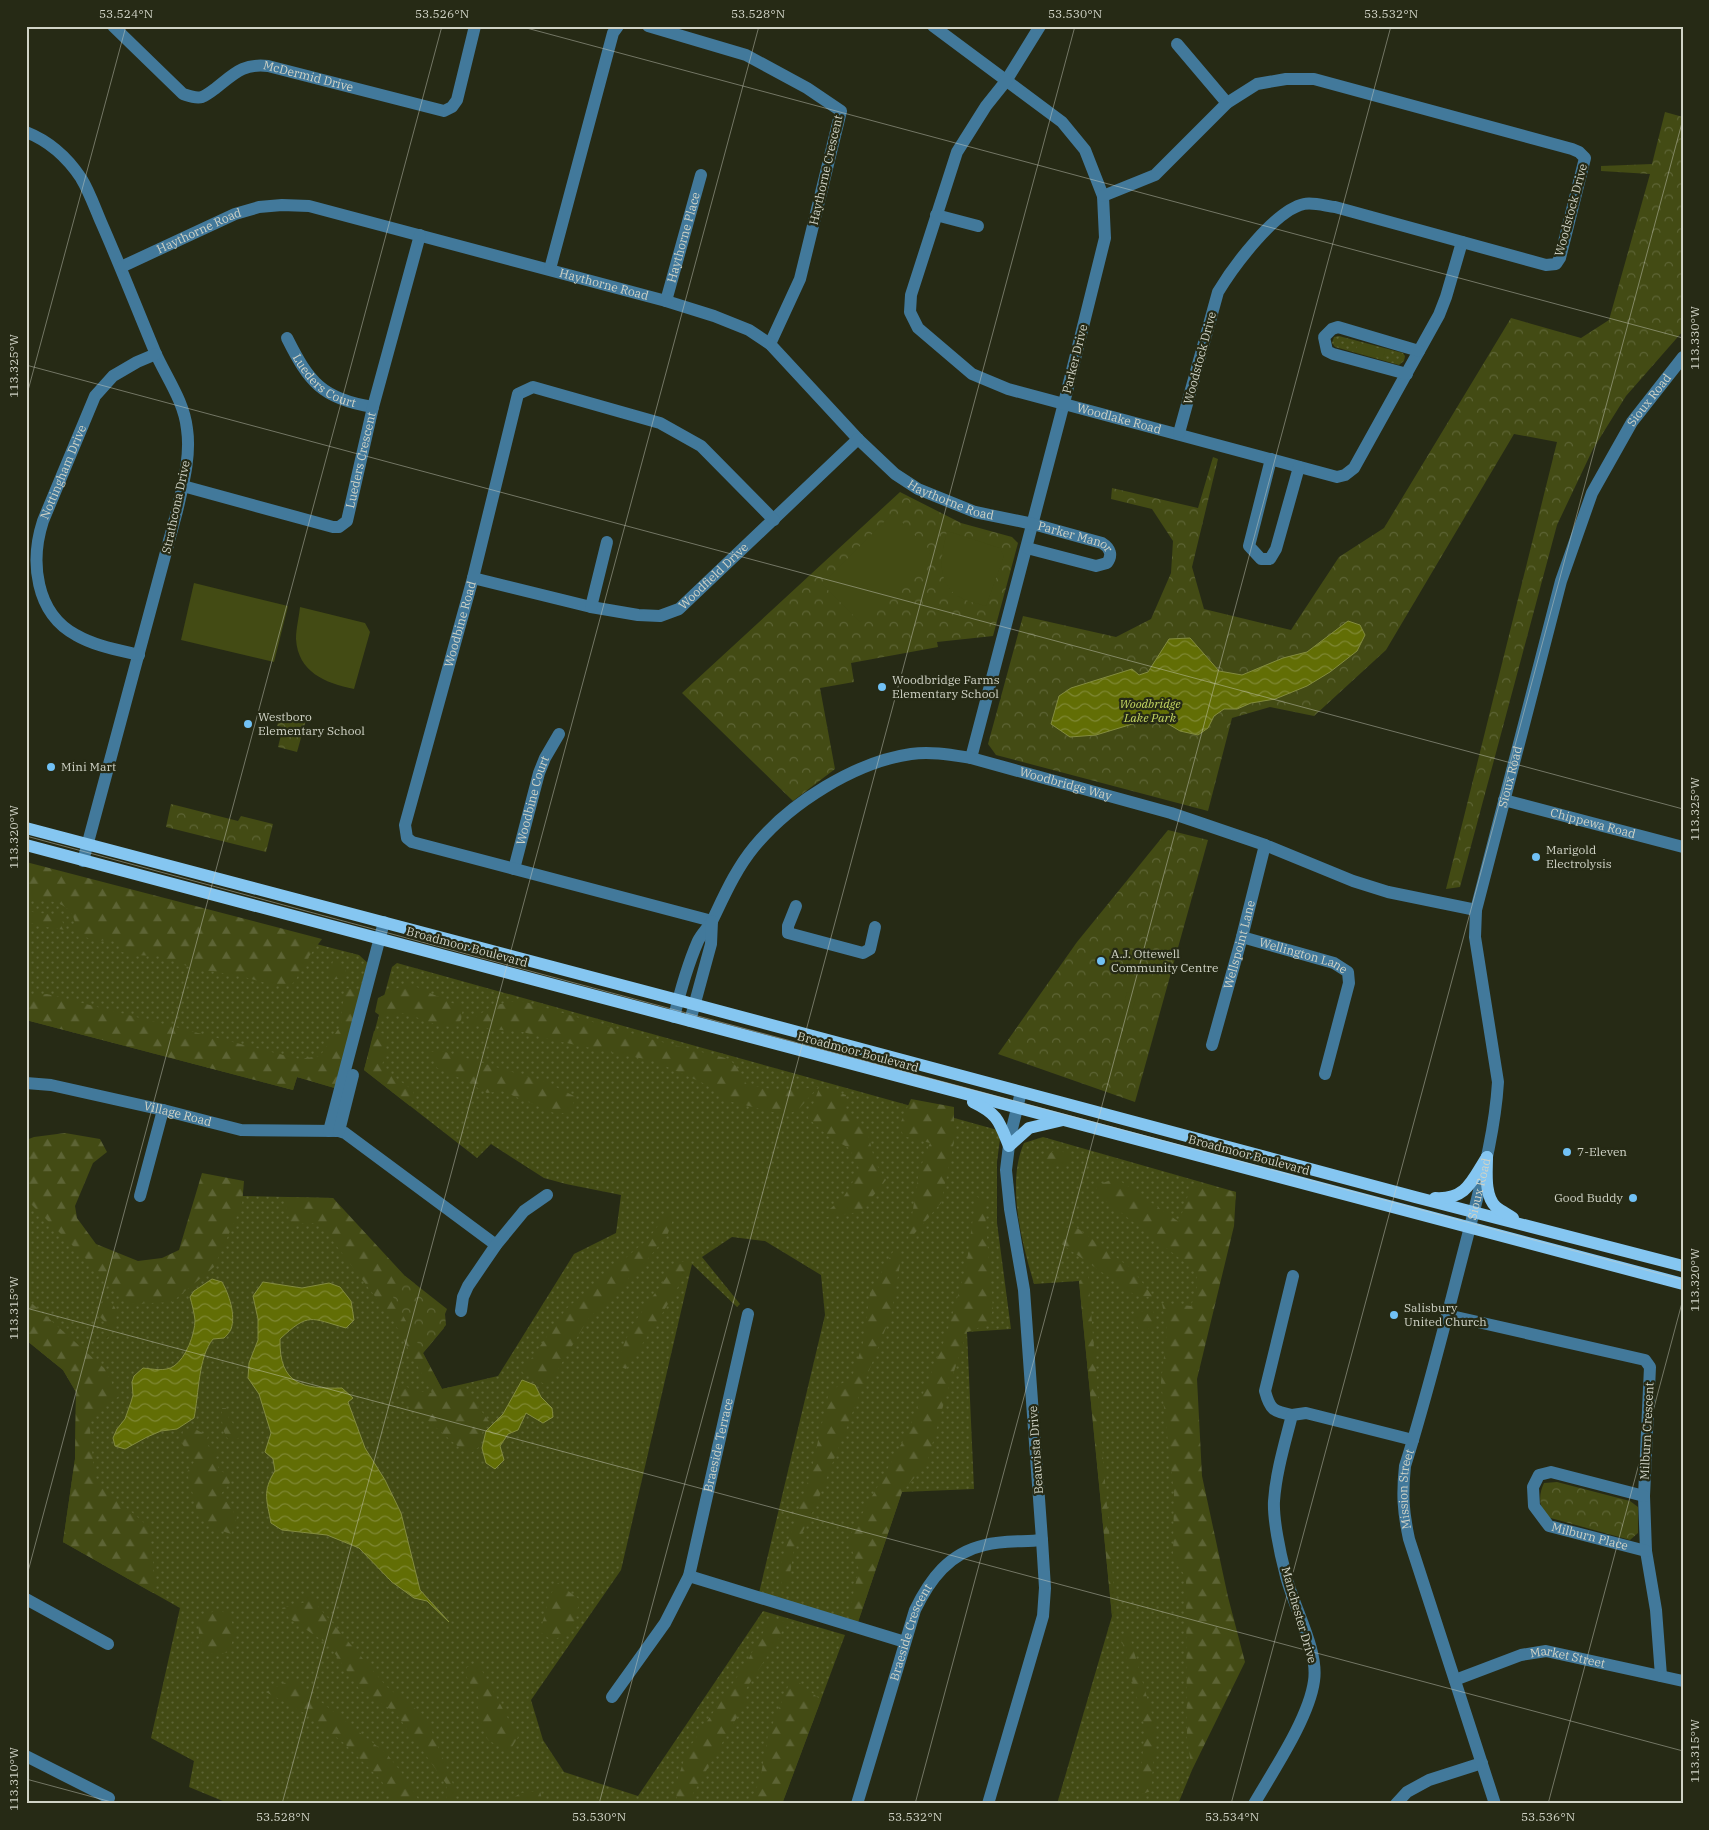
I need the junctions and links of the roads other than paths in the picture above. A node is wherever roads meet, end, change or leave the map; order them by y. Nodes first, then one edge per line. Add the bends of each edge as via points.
1 (113, 26) edge
2 (475, 26) edge
3 (618, 26) edge
4 (648, 26) edge
5 (933, 26) edge
6 (1040, 26) edge
7 (1177, 44) dead end
8 (1006, 81) junction
9 (1227, 102) junction
10 (26, 132) edge
11 (701, 175) dead end
12 (1103, 196) junction
13 (936, 214) junction
14 (978, 226) dead end
15 (420, 235) junction
16 (1462, 242) junction
17 (121, 267) junction
18 (550, 269) junction
19 (666, 301) junction
20 (287, 338) dead end
21 (770, 344) junction
22 (1419, 351) junction
23 (156, 354) junction
24 (1683, 358) edge
25 (1407, 374) junction
26 (1064, 403) junction
27 (373, 407) junction
28 (1179, 433) junction
29 (858, 439) junction
30 (1270, 459) junction
31 (1299, 467) junction
32 (183, 486) junction
33 (774, 520) junction
34 (1033, 524) junction
35 (607, 542) dead end
36 (1027, 548) junction
37 (473, 578) junction
38 (591, 607) junction
39 (139, 655) junction
40 (559, 734) dead end
41 (971, 758) junction
42 (1504, 800) junction
43 (26, 828) edge
44 (88, 844) junction
45 (26, 845) edge
46 (1265, 845) junction
47 (1683, 847) edge
48 (83, 861) junction
49 (514, 869) junction
50 (796, 906) dead end
51 (1476, 910) junction
52 (712, 921) junction
53 (388, 923) junction
54 (875, 927) dead end
55 (1242, 937) junction
56 (384, 939) junction
57 (678, 1000) junction
58 (694, 1004) junction
59 (674, 1017) junction
60 (690, 1021) junction
61 (1212, 1045) dead end
62 (1325, 1074) dead end
63 (26, 1083) edge
64 (952, 1091) junction
65 (1021, 1092) junction
66 (1016, 1108) junction
67 (163, 1110) junction
68 (1065, 1120) junction
69 (334, 1131) junction
70 (1009, 1146) junction
71 (1487, 1156) junction
72 (547, 1195) dead end
73 (140, 1196) dead end
74 (1415, 1197) junction
75 (1474, 1212) junction
76 (1470, 1228) junction
77 (1539, 1228) junction
78 (496, 1245) junction
79 (1683, 1266) edge
80 (1293, 1276) dead end
81 (1683, 1284) edge
82 (460, 1311) dead end
83 (748, 1314) dead end
84 (1447, 1315) junction
85 (1292, 1415) junction
86 (1413, 1440) junction
87 (1644, 1496) junction
88 (1042, 1540) junction
89 (1646, 1550) junction
90 (689, 1576) junction
91 (26, 1599) edge
92 (905, 1642) junction
93 (108, 1644) dead end
94 (1661, 1676) junction
95 (1455, 1680) junction
96 (1683, 1681) edge
97 (612, 1697) dead end
98 (26, 1756) edge
99 (1482, 1763) junction
100 (109, 1798) dead end
101 (857, 1804) edge
102 (988, 1804) edge
103 (1254, 1804) edge
104 (1396, 1804) edge
105 (1495, 1804) edge

1 - 2 street, McDermid Drive via 183,94 194,97 202,97 236,72 256,64 444,111 457,100
3 - 18 street via 613,33
4 - 21 street, Haythorne Crescent via 746,56 807,88 842,111 800,279
5 - 8 street, Parker Drive
6 - 8 street, Woodlake Road
7 - 9 street
8 - 12 street, Parker Drive via 1062,122 1085,150
8 - 13 street, Woodlake Road via 957,152
9 - 12 street, Woodstock Drive via 1155,175
9 - 16 street, Woodstock Drive via 1257,84 1314,79 1572,149 1585,158 1556,264 1546,265
10 - 17 street, Strathcona Drive via 57,151 82,180
11 - 19 street, Haythorne Place
12 - 26 street, Parker Drive via 1105,238
13 - 14 street
13 - 26 street, Woodlake Road via 911,295 910,312 918,328 972,374 1008,389
15 - 17 street, Haythorne Road via 309,206 259,206
15 - 18 street, Haythorne Road
15 - 27 street, Lueders Crescent
16 - 22 street, Woodlake Road via 1439,315
16 - 28 street, Woodstock Drive via 1335,207 1306,203 1291,208 1230,271 1218,292
17 - 23 street, Strathcona Drive
18 - 19 street, Haythorne Road
19 - 21 street, Haythorne Road via 749,330
20 - 27 street, Lueders Court via 301,366 316,384 331,395
21 - 29 street, Haythorne Road
22 - 25 street, Woodlake Road
22 - 25 street via 1338,327 1324,337 1327,351 1333,354
23 - 32 street, Strathcona Drive via 174,387 187,429
23 - 39 street, Nottingham Drive via 113,376 95,396 43,521 36,554 39,586 63,625 75,635 95,643
24 - 42 street, Sioux Road via 1632,422 1592,494 1561,581
25 - 31 street, Woodlake Road via 1354,468 1337,477
26 - 28 street, Woodlake Road
26 - 34 street, Parker Drive
27 - 32 street, Lueders Crescent via 347,521 339,526
28 - 30 street, Woodlake Road
29 - 33 street, Woodfield Drive
29 - 34 street, Haythorne Road via 896,474 918,489 975,512
30 - 31 street, Woodlake Road
30 - 31 street via 1249,546 1261,559 1270,559 1276,549
32 - 39 street, Strathcona Drive
33 - 37 street, Woodbine Road via 701,446 660,423 533,387 518,394
33 - 38 street, Woodfield Drive via 679,609 660,616
34 - 36 street, Parker Drive
34 - 36 street, Parker Manor via 1102,543 1108,547 1110,559 1096,566
35 - 38 street
36 - 41 street, Parker Drive
37 - 38 street, Woodfield Drive
37 - 49 street, Woodbine Road via 405,833 412,842
39 - 44 street, Strathcona Drive
40 - 49 street, Woodbine Court via 539,773
41 - 46 street, Woodbridge Way via 1171,813
41 - 52 street, Woodbridge Way via 931,753 889,758 869,764 822,789 781,820 754,847 726,889
42 - 47 street, Chippewa Road
42 - 51 street, Sioux Road
43 - 44 main road, Broadmoor Boulevard
44 - 48 street, Strathcona Drive
44 - 53 main road, Broadmoor Boulevard
45 - 48 main road, Broadmoor Boulevard
46 - 51 street, Woodbridge Way via 1388,892
46 - 55 street, Wellspoint Lane
48 - 56 main road, Broadmoor Boulevard
49 - 52 street, Woodbine Road
50 - 54 street via 788,933 863,953 870,949
51 - 71 street, Sioux Road via 1475,937 1498,1082
52 - 57 street, Woodbridge Way via 699,939
52 - 58 street, Woodbridge Way via 711,944
53 - 56 street
53 - 57 main road, Broadmoor Boulevard
55 - 61 street, Wellspoint Lane
55 - 62 street, Wellington Lane via 1334,963 1348,972 1349,983
56 - 59 main road, Broadmoor Boulevard
56 - 69 street
57 - 58 main road, Broadmoor Boulevard
57 - 59 street, Woodbridge Way
58 - 60 street, Woodbridge Way
58 - 65 main road, Broadmoor Boulevard
59 - 60 main road, Broadmoor Boulevard
60 - 64 main road, Broadmoor Boulevard
63 - 67 street, Village Road via 51,1085
64 - 66 main road, Broadmoor Boulevard
64 - 70 main road via 994,1115
65 - 66 street, Beauvista Drive
65 - 74 main road, Broadmoor Boulevard
66 - 68 main road, Broadmoor Boulevard
66 - 70 street, Beauvista Drive
67 - 69 street, Village Road via 241,1130
67 - 73 street
68 - 70 main road via 1029,1128
68 - 76 main road, Broadmoor Boulevard
69 - 78 street via 345,1133
70 - 88 street, Beauvista Drive via 1006,1170 1024,1290
71 - 74 main road via 1461,1194 1447,1198
71 - 75 street, Sioux Road
71 - 77 main road via 1488,1191 1492,1202 1516,1220
72 - 78 street via 524,1211
74 - 75 main road, Broadmoor Boulevard
75 - 76 street, Sioux Road
75 - 77 main road, Broadmoor Boulevard
76 - 81 main road, Broadmoor Boulevard
76 - 84 street, Mission Street
77 - 79 main road, Broadmoor Boulevard
78 - 82 street via 468,1286
80 - 85 street via 1265,1391 1269,1405 1276,1412
83 - 90 street, Braeside Terrace
84 - 86 street, Mission Street
84 - 87 street, Milburn Crescent via 1645,1360 1650,1367
85 - 86 street via 1306,1413
85 - 103 street, Manchester Drive via 1274,1503 1285,1573 1314,1662 1314,1680 1312,1694 1300,1722
86 - 95 street, Mission Street via 1405,1466 1403,1510 1409,1539
87 - 89 street, Milburn Crescent
87 - 89 street, Milburn Place via 1551,1472 1539,1475 1533,1487 1534,1506 1549,1526
88 - 92 street, Braeside Crescent via 984,1545 959,1555 926,1587
88 - 102 street, Beauvista Drive via 1043,1616
89 - 94 street, Milburn Crescent via 1656,1610
90 - 92 street
90 - 97 street, Braeside Terrace via 665,1623
91 - 93 street
92 - 101 street, Braeside Crescent
94 - 95 street, Market Street via 1546,1651 1521,1655
94 - 96 street, Market Street
95 - 99 street, Mission Street
98 - 100 street
99 - 104 street via 1429,1780 1407,1792
99 - 105 street, Mission Street

